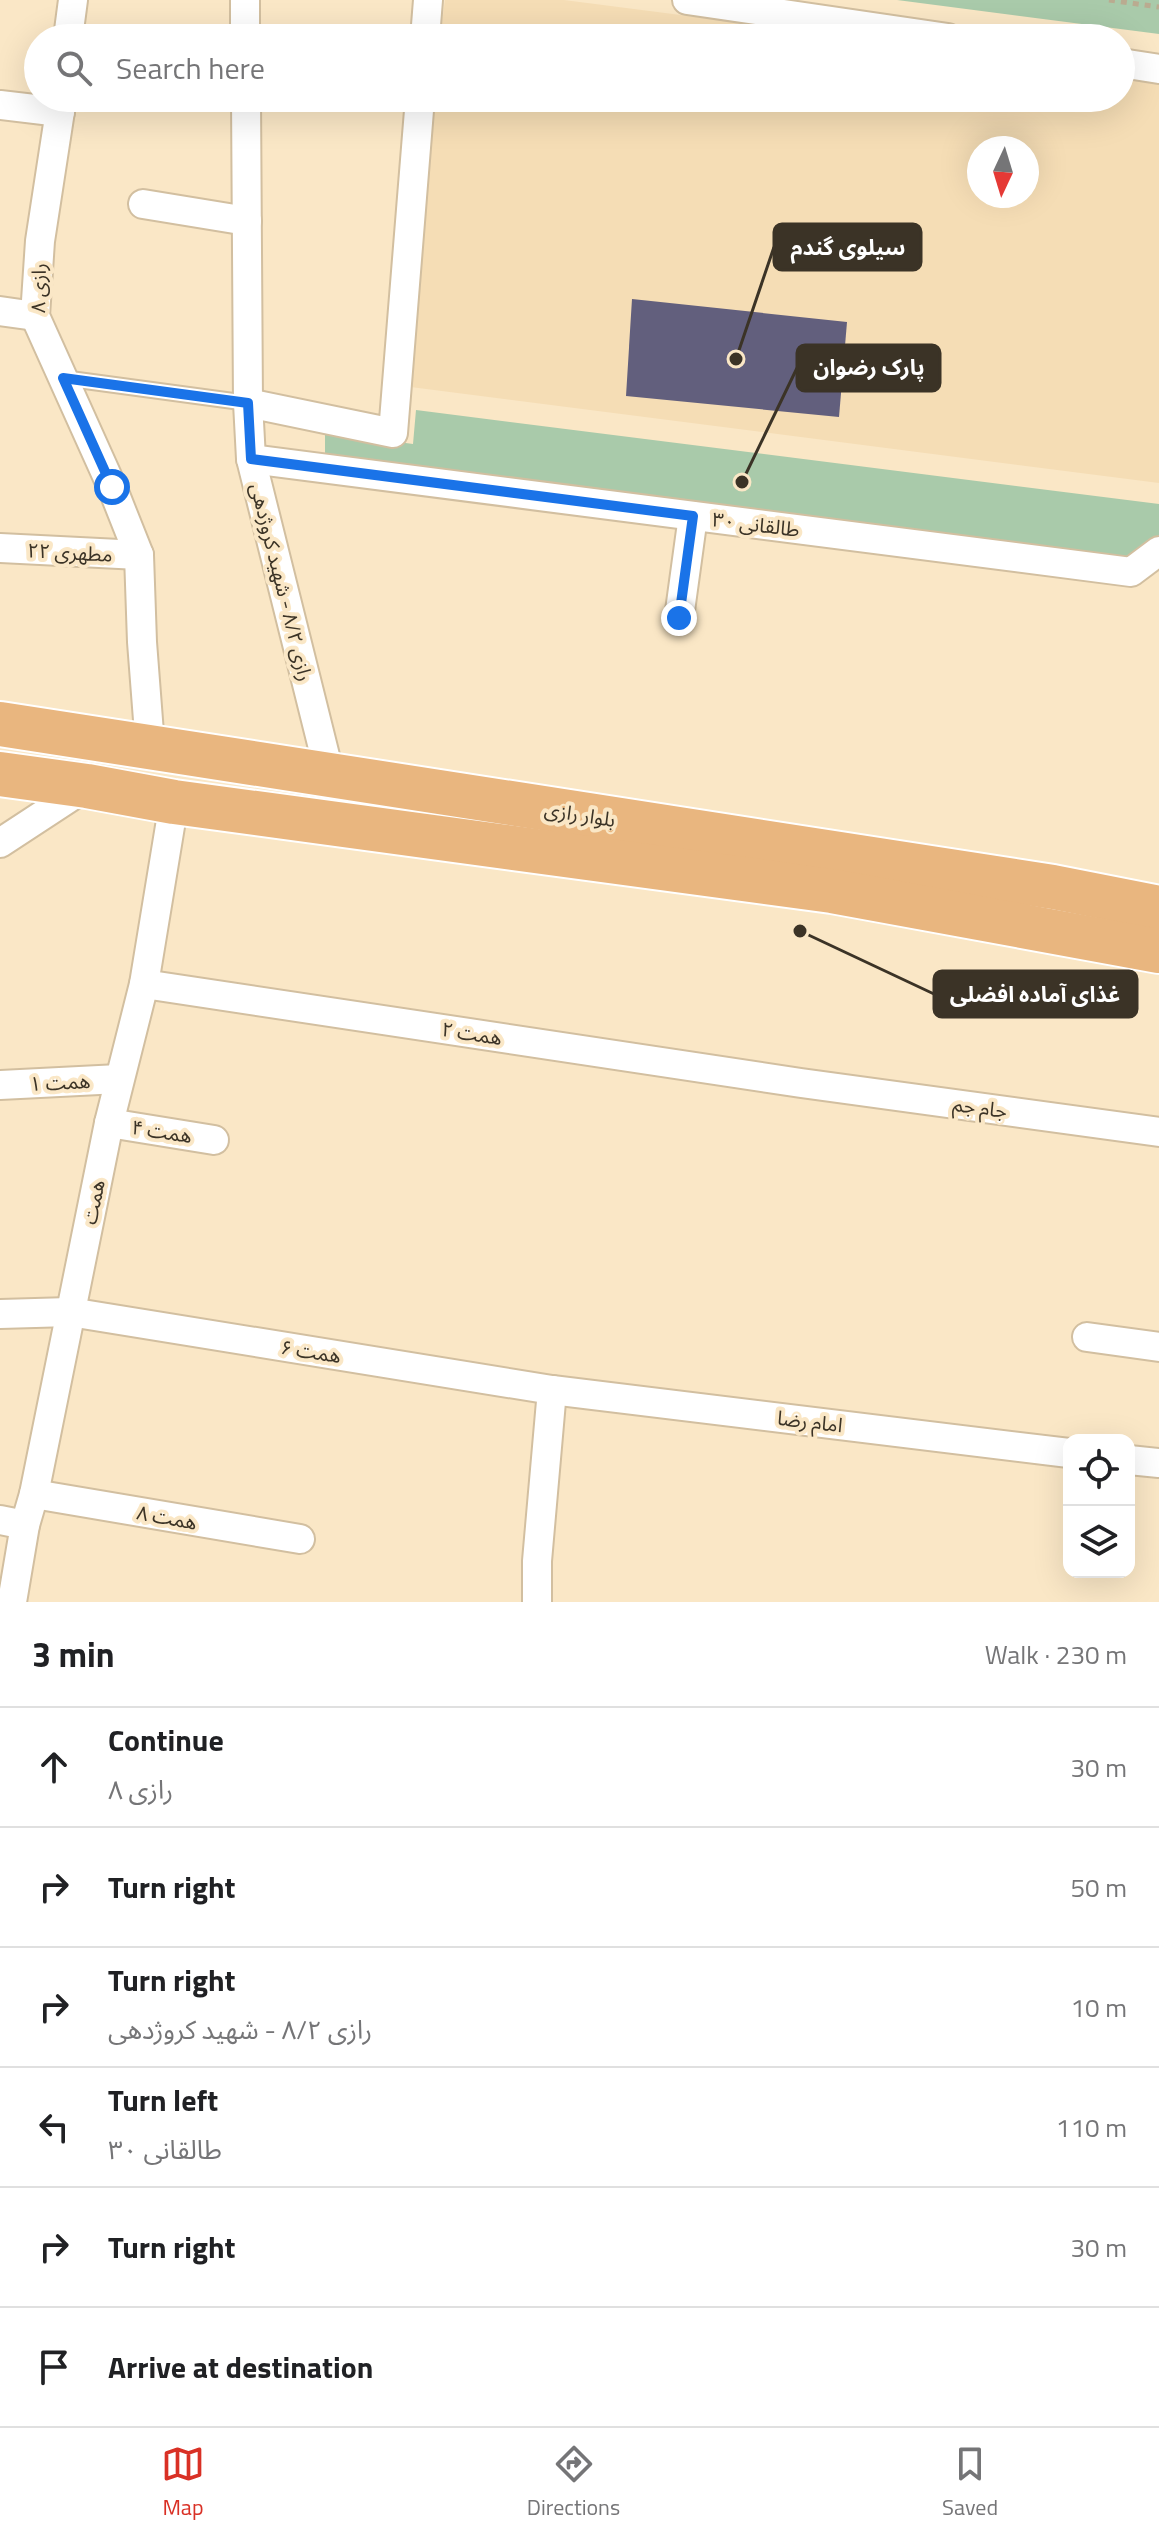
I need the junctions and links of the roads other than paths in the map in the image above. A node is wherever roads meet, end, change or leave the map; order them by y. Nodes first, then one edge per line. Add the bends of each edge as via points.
1 (73, 0) edge
2 (245, 0) edge
3 (428, 0) edge
4 (687, 0) edge
5 (70, 24) edge
6 (245, 24) edge
7 (426, 24) edge
8 (852, 24) edge
9 (1135, 65) edge
10 (1159, 69) edge
11 (0, 105) edge
12 (24, 105) edge
13 (60, 112) edge
14 (246, 112) edge
15 (419, 112) edge
16 (143, 204) dead end
17 (247, 221) junction
18 (0, 311) edge
19 (35, 316) junction
20 (63, 378) junction
21 (248, 403) junction
22 (251, 459) junction
23 (693, 516) junction
24 (0, 548) edge
25 (1159, 551) edge
26 (139, 555) junction
27 (679, 618) dead end
28 (0, 724) edge
29 (150, 746) junction
30 (0, 774) edge
31 (330, 776) junction
32 (87, 786) junction
33 (174, 802) junction
34 (0, 843) edge
35 (835, 872) junction
36 (1159, 908) edge
37 (1159, 951) edge
38 (144, 984) junction
39 (119, 1079) junction
40 (801, 1083) joint
41 (0, 1085) edge
42 (109, 1123) junction
43 (1159, 1132) edge
44 (214, 1140) dead end
45 (70, 1312) junction
46 (0, 1314) edge
47 (1087, 1337) dead end
48 (1159, 1347) edge
49 (552, 1390) junction
50 (1063, 1452) edge
51 (1135, 1461) edge
52 (1159, 1463) edge
53 (34, 1494) junction
54 (12, 1523) edge
55 (300, 1539) dead end
56 (12, 1602) edge
57 (537, 1602) edge

1 - 5 street
2 - 6 street
3 - 7 street
4 - 8 street
9 - 10 street
11 - 12 street
13 - 19 street, رازی ۸ via 40,241
14 - 17 street, رازی ۸/۲ - شهید کروژدهی
15 - 21 street via 393,433
16 - 17 street
17 - 21 street, رازی ۸/۲ - شهید کروژدهی
18 - 19 street
19 - 20 street, رازی ۸
20 - 21 lane
20 - 26 street, رازی ۸
21 - 22 street, رازی ۸/۲ - شهید کروژدهی
22 - 23 street, طالقانی ۳۰
22 - 31 street, رازی ۸/۲ - شهید کروژدهی
23 - 25 street, طالقانی ۳۰ via 1131,572
23 - 27 street
24 - 26 street, مطهری ۲۲
26 - 29 street, رازی ۸
28 - 29 main road, بلوار رازی
29 - 31 main road, بلوار رازی
30 - 32 main road, بلوار رازی
31 - 35 main road, بلوار رازی
32 - 33 main road, بلوار رازی
32 - 34 street
33 - 35 main road, بلوار رازی
33 - 38 street, همت
35 - 36 main road, بلوار رازی via 1053,887
35 - 37 main road, بلوار رازی
38 - 39 street, همت
38 - 40 street, همت ۲
39 - 41 street, همت ۱
39 - 42 street, همت
40 - 43 street, جام جم
42 - 44 street, همت ۴
42 - 45 street, همت
45 - 46 street, همت ۶
45 - 49 street, همت ۶
45 - 53 street, همت
47 - 48 street
49 - 50 street, امام رضا
49 - 57 street
51 - 52 street
53 - 54 street, همت
53 - 55 street, همت ۸
54 - 56 street, همت

